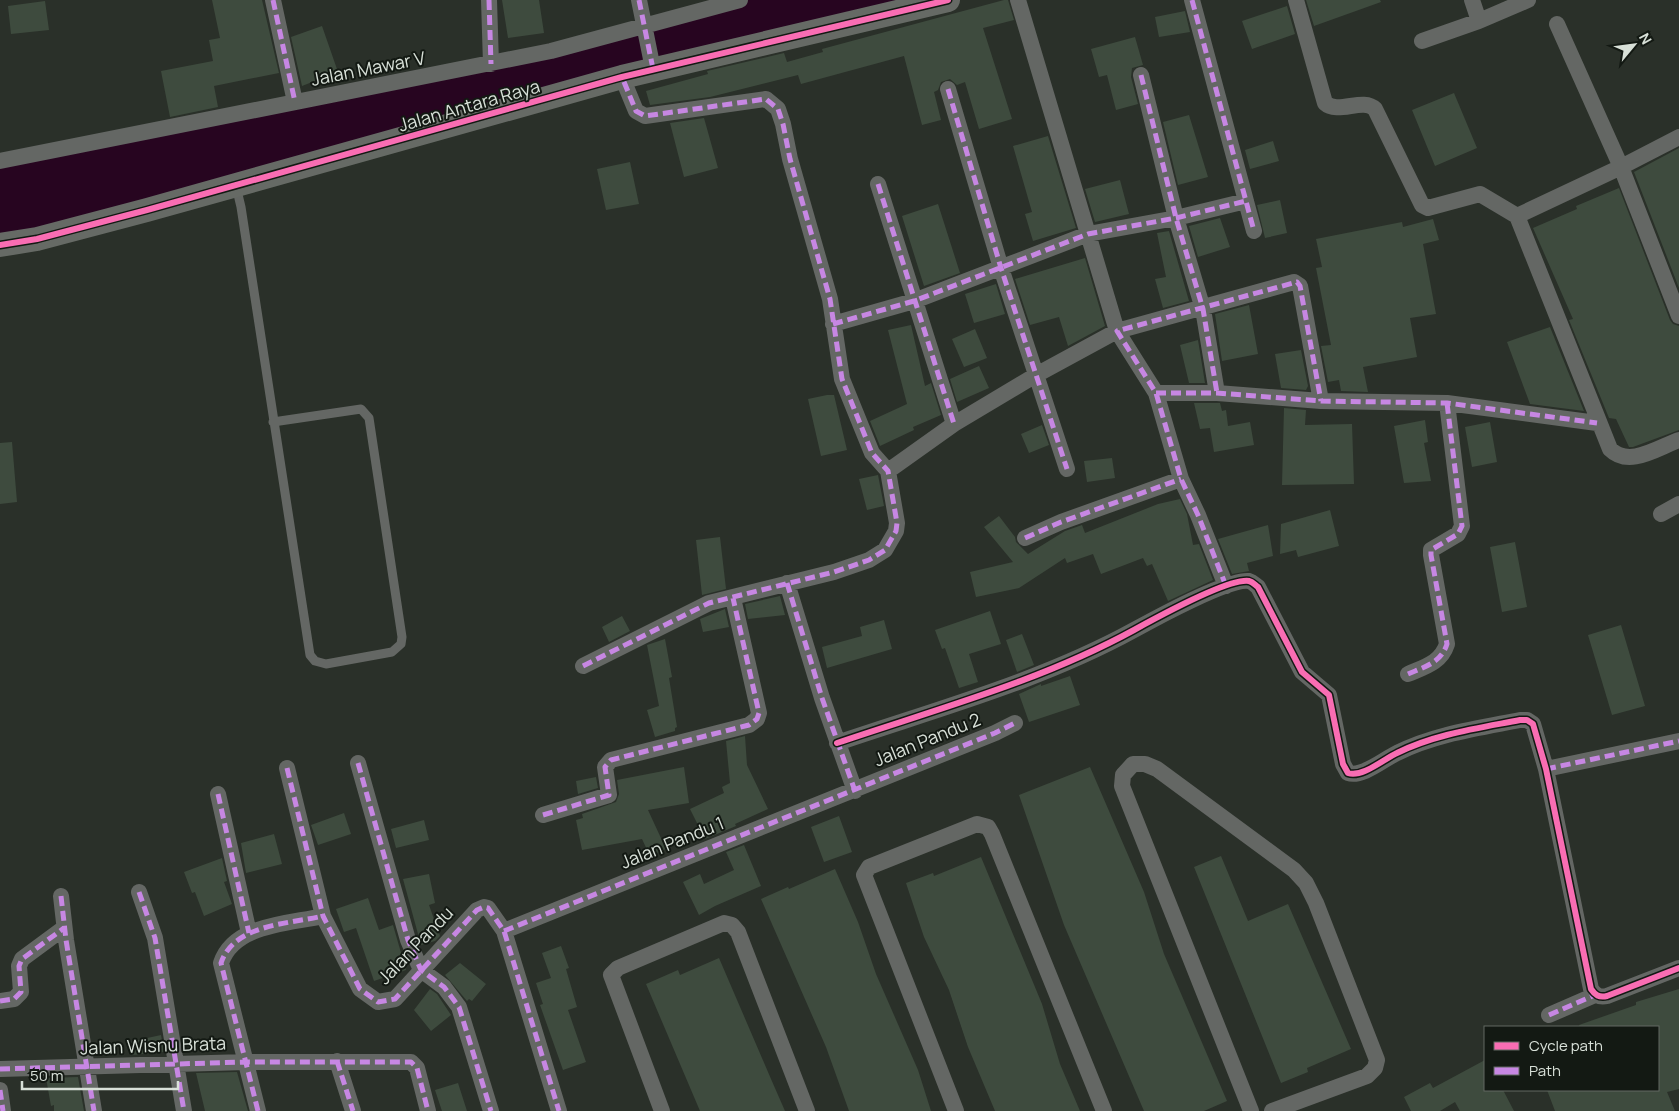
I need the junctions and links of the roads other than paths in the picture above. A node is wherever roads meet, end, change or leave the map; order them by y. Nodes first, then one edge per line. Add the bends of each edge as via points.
1 (272, 0) edge
2 (490, 0) edge
3 (639, 0) edge
4 (740, 0) edge
5 (948, 0) edge
6 (1018, 0) edge
7 (1192, 0) edge
8 (1296, 0) edge
9 (1472, 0) edge
10 (1528, 0) edge
11 (1480, 20) junction
12 (1557, 24) dead end
13 (644, 26) junction
14 (1422, 41) dead end
15 (651, 61) junction
16 (491, 64) junction
17 (1141, 75) dead end
18 (622, 77) junction
19 (948, 89) dead end
20 (295, 102) junction
21 (1679, 137) edge
22 (0, 161) edge
23 (1621, 167) junction
24 (878, 184) dead end
25 (236, 186) junction
26 (1246, 201) junction
27 (1516, 216) junction
28 (1176, 218) junction
29 (1254, 231) dead end
30 (1088, 234) junction
31 (0, 245) edge
32 (1001, 268) junction
33 (914, 301) junction
34 (1203, 309) junction
35 (1679, 316) edge
36 (833, 324) junction
37 (1117, 331) junction
38 (1036, 375) junction
39 (1156, 393) junction
40 (1217, 393) junction
41 (1321, 401) junction
42 (1447, 403) junction
43 (273, 422) junction
44 (1597, 422) junction
45 (954, 424) junction
46 (1679, 440) edge
47 (1067, 469) dead end
48 (888, 471) junction
49 (1181, 479) junction
50 (1679, 504) edge
51 (1661, 514) dead end
52 (1025, 538) dead end
53 (787, 583) junction
54 (1226, 586) junction
55 (733, 598) junction
56 (583, 666) dead end
57 (1408, 674) dead end
58 (1015, 723) dead end
59 (1679, 741) edge
60 (836, 743) junction
61 (358, 763) dead end
62 (287, 768) dead end
63 (1546, 770) junction
64 (854, 791) junction
65 (218, 794) dead end
66 (543, 815) dead end
67 (140, 892) dead end
68 (61, 896) dead end
69 (323, 916) junction
70 (64, 928) junction
71 (504, 931) junction
72 (249, 933) junction
73 (1679, 968) edge
74 (421, 970) junction
75 (1595, 994) junction
76 (0, 1001) edge
77 (1549, 1016) dead end
78 (337, 1061) junction
79 (246, 1062) junction
80 (177, 1064) junction
81 (88, 1067) junction
82 (0, 1069) edge
83 (0, 1090) edge
84 (3, 1111) edge
85 (94, 1111) edge
86 (184, 1111) edge
87 (258, 1111) edge
88 (354, 1111) edge
89 (428, 1111) edge
90 (491, 1111) edge
91 (559, 1111) edge
92 (662, 1111) edge
93 (807, 1111) edge
94 (956, 1111) edge
95 (1104, 1111) edge
96 (1251, 1111) edge
97 (1272, 1111) edge

1 - 20 street
2 - 16 street
3 - 13 street
4 - 13 street, Jalan Mawar V
5 - 15 street, Jalan Antara Raya via 777,42
6 - 30 street
7 - 26 street
8 - 27 street via 1325,103 1334,107 1368,105 1375,109 1422,205 1428,208 1480,194
9 - 11 street
10 - 11 street
11 - 14 street
12 - 23 street
13 - 15 street
13 - 16 street, Jalan Mawar V
15 - 18 street, Jalan Antara Raya
16 - 20 street, Jalan Mawar V
17 - 28 street
18 - 25 street, Jalan Antara Raya
18 - 36 street via 636,111 645,116 766,99 778,109 830,299
19 - 32 street
20 - 22 street, Jalan Mawar V
21 - 23 street
23 - 27 street
23 - 35 street
24 - 33 street
25 - 31 street, Jalan Antara Raya
25 - 43 lane
26 - 28 street
26 - 29 street
27 - 44 street
28 - 30 street
28 - 34 street
30 - 32 street
30 - 37 street
32 - 33 street
32 - 38 street
33 - 36 street
33 - 45 street
34 - 37 street
34 - 40 street
34 - 41 street via 1294,282 1299,284
36 - 48 street via 842,378 872,453
37 - 38 street
37 - 39 street
38 - 45 street
38 - 47 street
39 - 40 street
39 - 49 street
40 - 41 street
41 - 42 street
42 - 44 street
42 - 57 street via 1462,526 1458,534 1431,550 1431,555 1447,644 1438,660
43 - 43 lane via 310,655 314,661 326,664 392,652 401,644 402,638 369,418 361,409
44 - 46 street via 1610,449 1621,458 1630,459
45 - 48 street
48 - 53 street via 896,523 893,539 885,550 869,560 834,572
49 - 52 street
49 - 54 street
50 - 51 street
53 - 55 street
53 - 60 street
54 - 60 street via 1178,606 1102,647 1029,678
54 - 63 street via 1247,581 1258,587 1302,672 1326,691 1348,774 1358,774 1396,753 1439,737 1520,720 1533,724
55 - 56 street via 700,607
55 - 66 street via 759,712 757,719 749,725 612,760 605,767 609,795
58 - 64 street, Jalan Pandu 2
59 - 63 street
60 - 64 street
61 - 74 street via 408,940
62 - 69 street, Jalan Pandu
63 - 75 street via 1588,982
64 - 71 street, Jalan Pandu 1
65 - 72 street
67 - 80 street via 155,938
68 - 70 street
69 - 72 street
69 - 74 street, Jalan Pandu via 360,989 378,1002 396,999
70 - 76 street via 22,959 18,966 21,992 14,999
70 - 81 street
71 - 74 street, Jalan Pandu via 488,908 480,908
71 - 91 street, Jalan Pandu
72 - 79 street via 230,945 221,962
73 - 75 street via 1607,996
74 - 90 street via 444,988 459,1007
75 - 77 street
78 - 79 street, Jalan Wisnu Brata
78 - 88 street
78 - 89 street, Jalan Wisnu Brata via 410,1062 417,1068
79 - 80 street, Jalan Wisnu Brata
79 - 87 street
80 - 81 street, Jalan Wisnu Brata
80 - 86 street
81 - 82 street, Jalan Wisnu Brata
81 - 85 street
83 - 84 street
92 - 93 street via 611,976 618,968 724,923 732,925 738,932
94 - 95 street via 864,875 869,868 977,824 988,827 992,834
96 - 97 street via 1122,786 1123,775 1133,764 1157,769 1282,860 1306,883 1316,903 1376,1060 1375,1068 1367,1076

